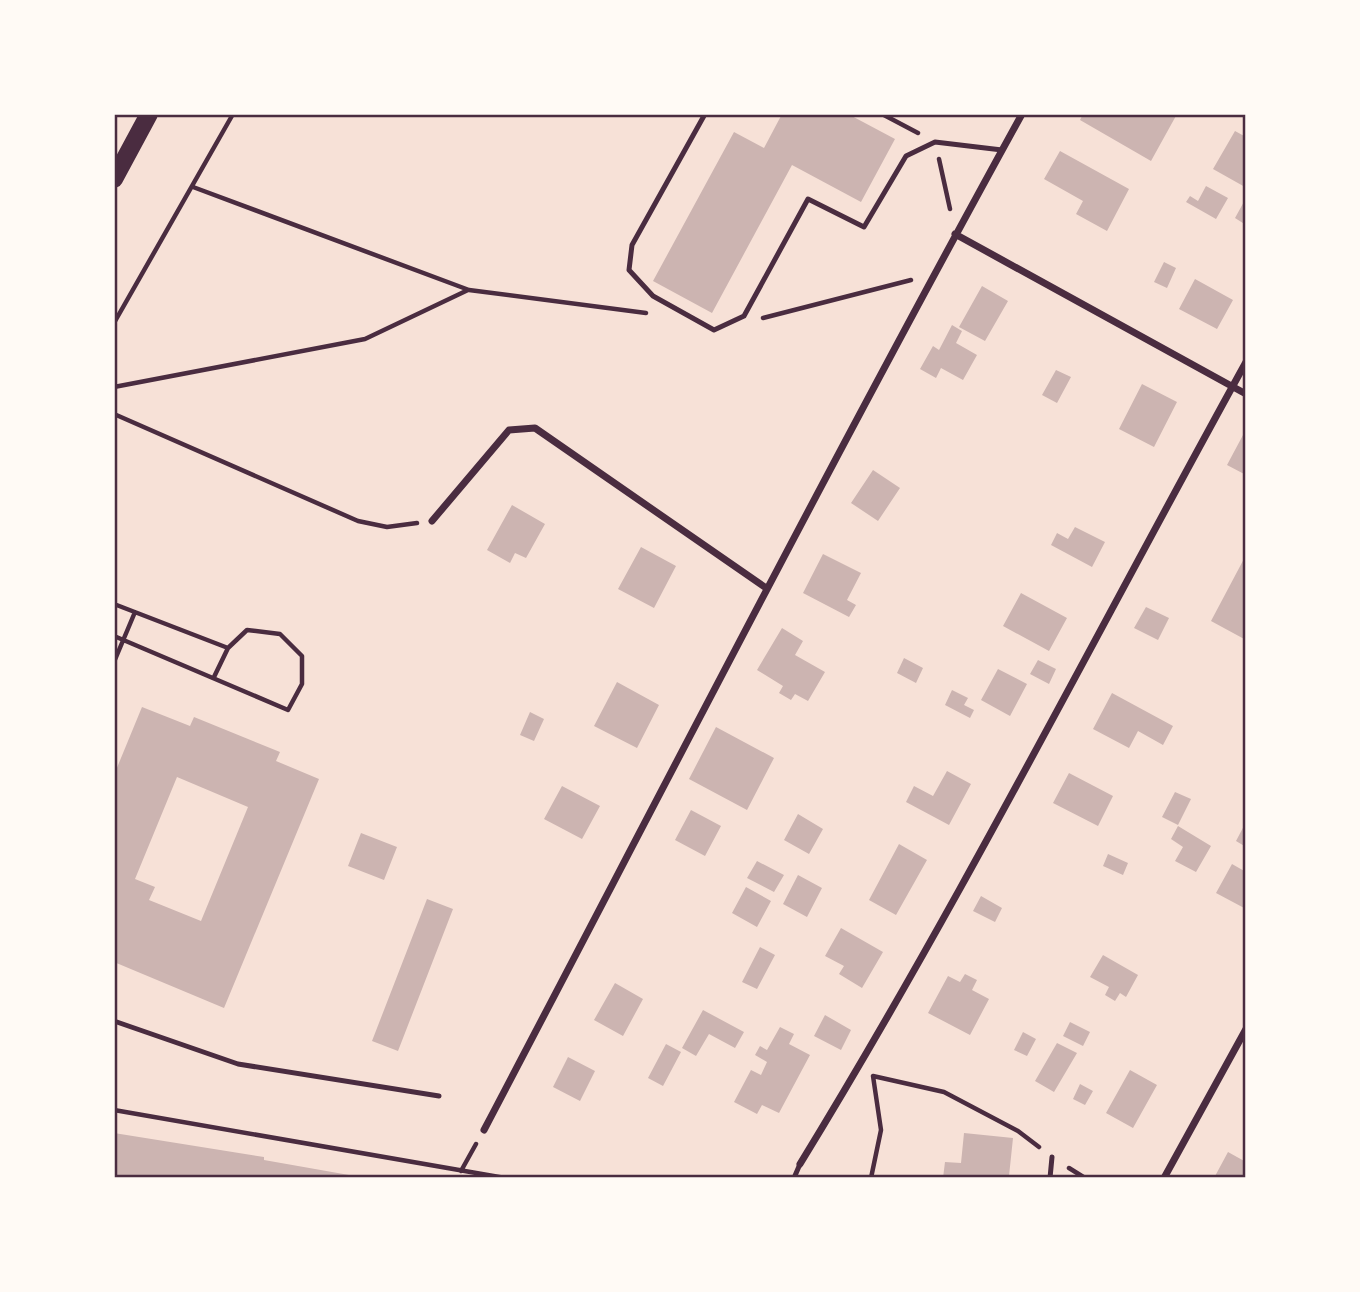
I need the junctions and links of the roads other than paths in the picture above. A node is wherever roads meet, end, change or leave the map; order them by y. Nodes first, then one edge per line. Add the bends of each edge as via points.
1 (149, 114) edge
2 (705, 114) edge
3 (1022, 114) edge
4 (1002, 150) junction
5 (114, 179) edge
6 (955, 234) junction
7 (1246, 362) edge
8 (1232, 387) junction
9 (1246, 394) edge
10 (432, 521) road end
11 (766, 587) junction
12 (114, 1021) edge
13 (1246, 1029) edge
14 (439, 1096) dead end
15 (484, 1130) road end
16 (1052, 1157) road end
17 (800, 1164) joint
18 (794, 1178) edge
19 (1050, 1178) edge
20 (1164, 1178) edge

1 - 5 main road
2 - 4 lane via 632,245 629,270 653,296 714,330 744,316 808,199 864,227 906,156 935,142
3 - 4 street
4 - 6 street
6 - 8 street
6 - 11 street
7 - 8 street
8 - 9 street
8 - 17 street via 940,925
10 - 11 street via 509,430 535,428
11 - 15 street
12 - 14 lane via 237,1064
13 - 20 street
16 - 19 lane
17 - 18 lane

